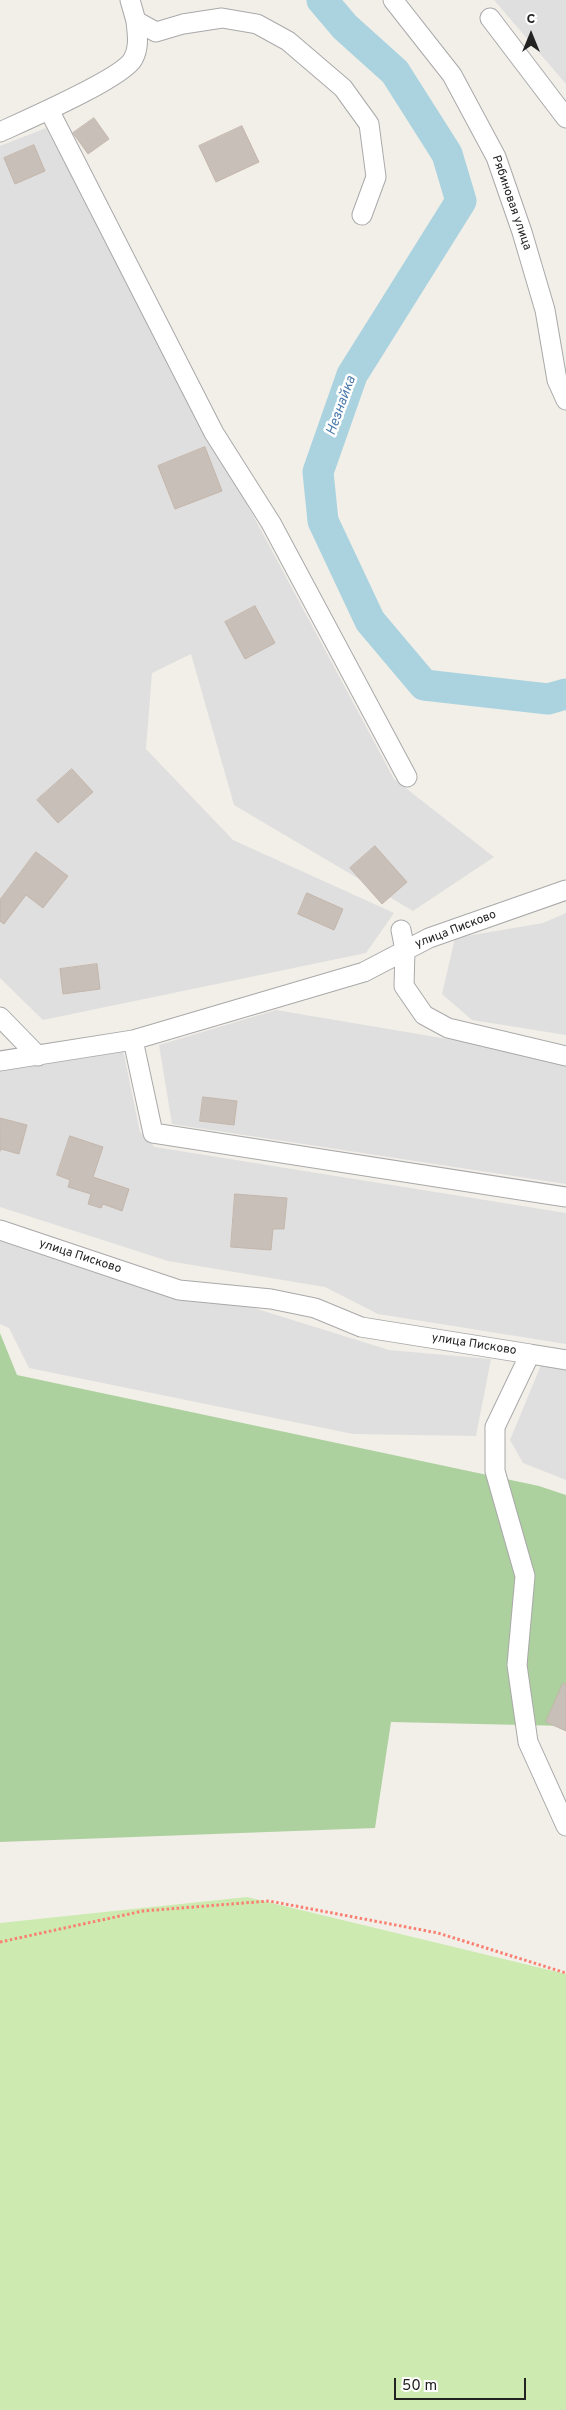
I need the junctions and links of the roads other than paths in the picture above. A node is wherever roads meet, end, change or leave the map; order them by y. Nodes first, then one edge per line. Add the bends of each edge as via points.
1 (130, 0) edge
2 (394, 0) edge
3 (490, 18) dead end
4 (136, 21) junction
5 (49, 110) junction
6 (566, 118) edge
7 (0, 132) edge
8 (362, 215) dead end
9 (566, 400) edge
10 (407, 776) dead end
11 (566, 890) edge
12 (401, 930) dead end
13 (405, 950) junction
14 (0, 1017) edge
15 (133, 1040) junction
16 (38, 1056) junction
17 (566, 1056) edge
18 (0, 1061) edge
19 (566, 1197) edge
20 (0, 1230) edge
21 (530, 1354) junction
22 (566, 1360) edge
23 (566, 1826) edge

1 - 4 street
2 - 9 street, Рябиновая улица via 452,76 496,157 545,310 557,380
3 - 6 street
4 - 5 street via 138,43 133,60 108,78
4 - 8 street via 156,32 222,18 257,24 288,41 343,88 369,124 376,177
5 - 7 street
5 - 10 street via 214,433 271,523
11 - 13 street, улица Писково via 429,938
12 - 13 street
13 - 15 street, улица Писково via 364,972
13 - 17 street via 404,986 424,1014 448,1028
14 - 16 street
15 - 16 street, улица Писково
15 - 19 street via 153,1133
16 - 18 street, улица Писково
20 - 21 street, улица Писково via 179,1290 271,1299 315,1308 361,1327
21 - 22 street
21 - 23 street, улица Писково via 495,1427 495,1471 526,1576 517,1665 528,1742

